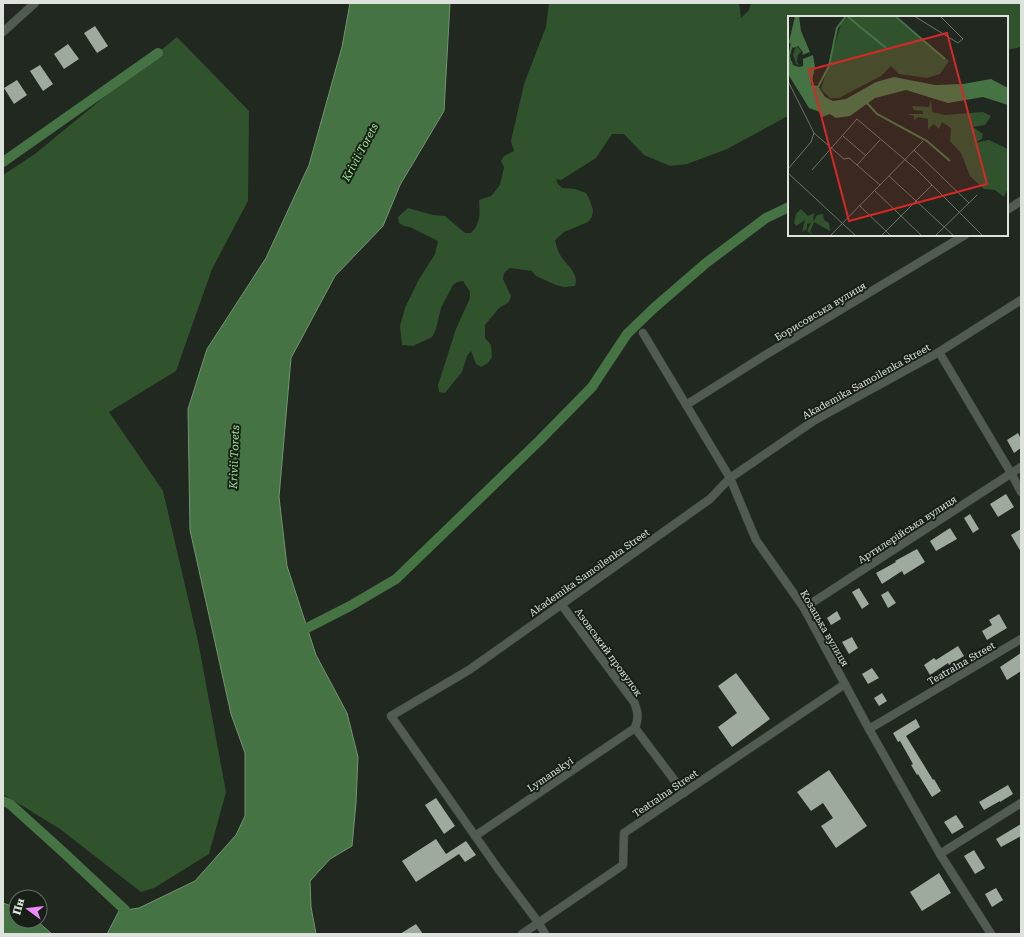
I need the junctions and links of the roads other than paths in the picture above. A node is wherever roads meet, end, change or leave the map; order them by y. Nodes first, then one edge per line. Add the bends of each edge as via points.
1 (35, 3) edge
2 (3, 32) edge
3 (1021, 201) edge
4 (1008, 209) edge
5 (963, 236) edge
6 (1021, 300) edge
7 (643, 333) dead end
8 (939, 352) junction
9 (686, 405) junction
10 (1021, 467) edge
11 (1011, 473) junction
12 (730, 478) junction
13 (1021, 492) edge
14 (561, 604) junction
15 (804, 608) junction
16 (1021, 640) edge
17 (845, 684) junction
18 (635, 728) junction
19 (870, 729) junction
20 (684, 793) junction
21 (1021, 803) edge
22 (475, 836) junction
23 (940, 854) junction
24 (538, 922) junction
25 (522, 934) edge
26 (545, 934) edge
27 (991, 934) edge

1 - 2 street
3 - 4 street
5 - 9 street, Борисовська вулиця
6 - 8 street, Akademika Samoilenka Street
7 - 9 street, Козацька вулиця
8 - 11 street
8 - 12 street, Akademika Samoilenka Street via 815,420
9 - 12 street, Козацька вулиця
10 - 11 street, Артилерійська вулиця
11 - 13 street
11 - 15 street, Артилерійська вулиця
12 - 14 street, Akademika Samoilenka Street via 710,499
12 - 15 street, Козацька вулиця via 756,540
14 - 18 street, Азовський провулок via 634,702 638,712
14 - 22 street, Akademika Samoilenka Street via 469,670 391,716
15 - 17 street, Козацька вулиця
16 - 19 street, Teatralna Street
17 - 19 street, Козацька вулиця
17 - 20 street, Teatralna Street
18 - 20 street
18 - 22 street, Lymanskyi
19 - 23 street, Козацька вулиця
20 - 24 street, Teatralna Street via 624,833 623,865
21 - 23 street
22 - 24 street, Akademika Samoilenka Street
23 - 27 street, Козацька вулиця
24 - 25 street, Teatralna Street
24 - 26 street, Akademika Samoilenka Street

